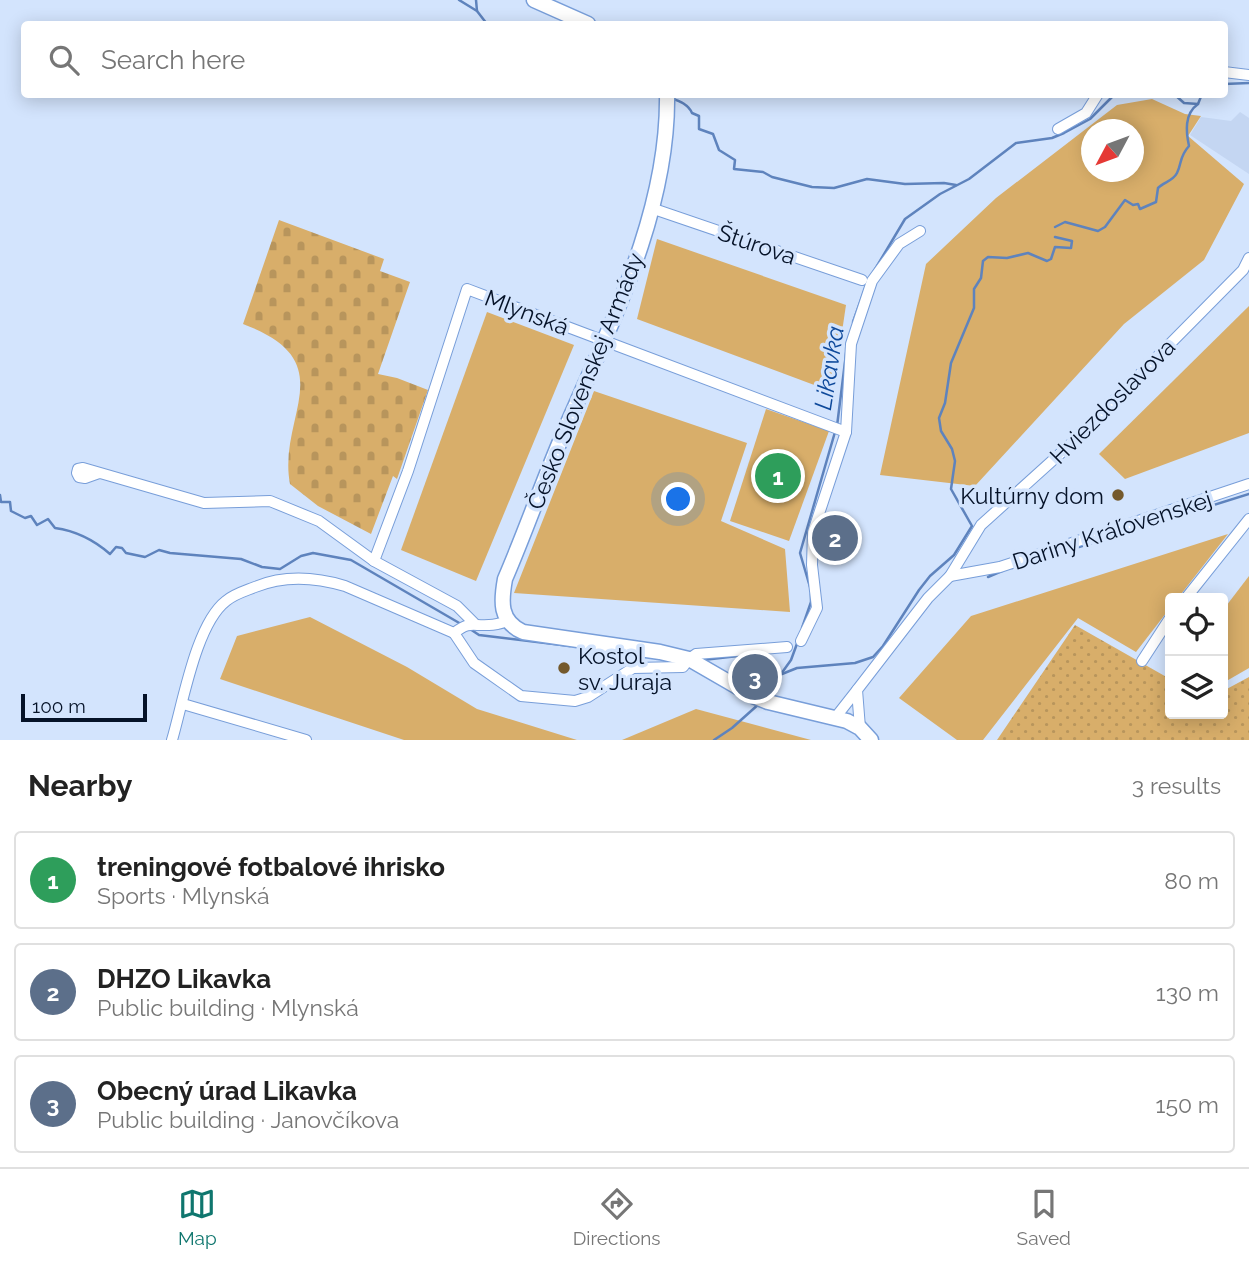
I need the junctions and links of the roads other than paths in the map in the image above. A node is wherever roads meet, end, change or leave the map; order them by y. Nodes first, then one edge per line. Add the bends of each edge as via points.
1 (534, 0) edge
2 (581, 21) edge
3 (1228, 72) edge
4 (1249, 75) edge
5 (667, 98) edge
6 (1095, 98) edge
7 (1058, 129) dead end
8 (651, 208) junction
9 (920, 231) dead end
10 (1249, 258) edge
11 (862, 280) dead end
12 (605, 341) junction
13 (840, 430) junction
14 (99, 473) dead end
15 (1249, 484) edge
16 (1249, 519) edge
17 (963, 555) junction
18 (374, 561) junction
19 (974, 573) junction
20 (950, 576) junction
21 (1190, 593) edge
22 (508, 621) junction
23 (474, 623) junction
24 (1165, 626) edge
25 (454, 633) junction
26 (801, 641) dead end
27 (788, 647) dead end
28 (689, 659) junction
29 (1142, 661) dead end
30 (857, 690) junction
31 (183, 704) junction
32 (835, 718) junction
33 (860, 728) junction
34 (172, 740) edge
35 (306, 740) edge
36 (871, 740) edge

1 - 2 street
3 - 4 street
5 - 8 street, Česko Slovenskej Armády
6 - 7 street via 1086,113
8 - 11 street, Štúrova
8 - 12 street, Česko Slovenskej Armády
9 - 13 street via 899,244 872,281 851,344
10 - 17 street, Hviezdoslavova via 1243,271 1073,442 981,525
12 - 13 street, Mlynská
12 - 18 street, Mlynská via 467,289
12 - 22 street, Česko Slovenskej Armády via 505,579 502,608
13 - 26 street via 813,532 817,608
14 - 18 street via 204,503 270,500 319,521
15 - 19 street, Dariny Kráľovenskej
16 - 21 street
17 - 19 street
17 - 20 street, Hviezdoslavova
18 - 23 street via 457,606
19 - 20 street, Dariny Kráľovenskej
20 - 30 street
22 - 23 street
22 - 28 street via 523,632
23 - 25 street
24 - 29 street
25 - 28 street via 474,663 521,696 575,701 633,668 683,667
25 - 31 street via 345,586 292,578 265,583 215,611 197,647
27 - 28 street via 696,654
28 - 32 street via 761,700
30 - 32 street
30 - 33 street
31 - 34 street
31 - 35 street
32 - 33 street
33 - 36 street

